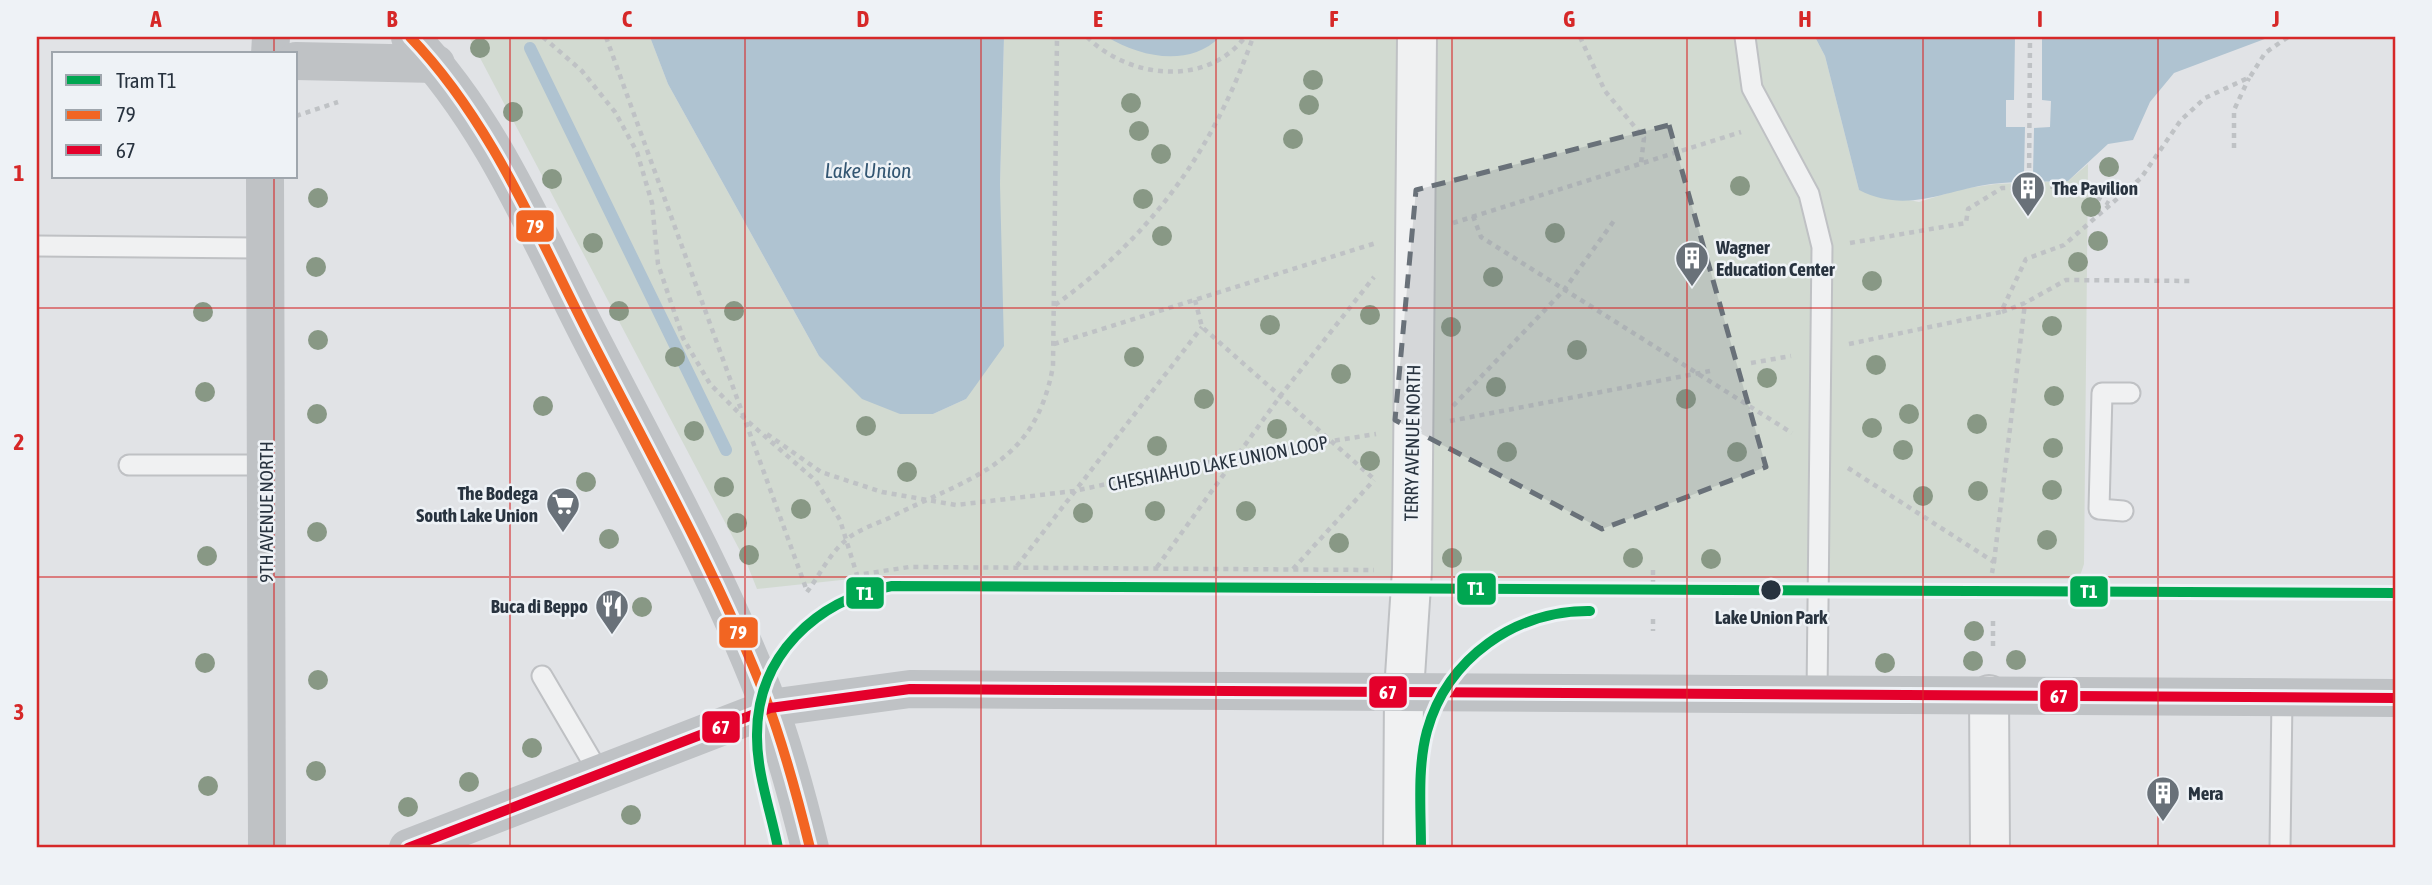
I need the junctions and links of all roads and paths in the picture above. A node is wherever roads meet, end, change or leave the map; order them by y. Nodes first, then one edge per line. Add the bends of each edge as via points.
1 (410, 37) edge
2 (543, 37) edge
3 (606, 37) edge
4 (1057, 37) edge
5 (1087, 37) edge
6 (1245, 37) edge
7 (1252, 37) edge
8 (1417, 37) edge
9 (1580, 37) edge
10 (1745, 37) edge
11 (2030, 37) edge
12 (2288, 37) edge
13 (298, 61) edge
14 (436, 64) junction
15 (2250, 77) junction
16 (1750, 130) dead end
17 (646, 148) junction
18 (2234, 148) dead end
19 (637, 152) junction
20 (1642, 163) junction
21 (265, 178) edge
22 (2029, 188) junction
23 (2109, 204) junction
24 (1473, 216) junction
25 (1616, 218) dead end
26 (1447, 225) dead end
27 (1382, 241) dead end
28 (37, 246) edge
29 (1822, 247) junction
30 (265, 248) junction
31 (1376, 274) dead end
32 (2193, 281) dead end
33 (1564, 290) junction
34 (1195, 300) junction
35 (2025, 303) junction
36 (1055, 306) junction
37 (2001, 312) junction
38 (1202, 327) junction
39 (1054, 344) junction
40 (1849, 344) dead end
41 (1792, 355) dead end
42 (1751, 363) dead end
43 (1710, 371) dead end
44 (1697, 374) junction
45 (2130, 393) dead end
46 (1282, 395) junction
47 (744, 418) junction
48 (1796, 436) dead end
49 (1418, 439) junction
50 (1333, 442) junction
51 (1238, 456) junction
52 (1838, 462) dead end
53 (266, 465) junction
54 (129, 466) dead end
55 (1374, 479) junction
56 (1074, 491) junction
57 (923, 500) junction
58 (2123, 511) dead end
59 (1412, 516) junction
60 (846, 539) junction
61 (1994, 562) junction
62 (1017, 567) junction
63 (1156, 568) junction
64 (1293, 569) junction
65 (1382, 570) dead end
66 (1653, 570) dead end
67 (1992, 573) dead end
68 (1653, 582) dead end
69 (1653, 619) dead end
70 (1993, 621) dead end
71 (1653, 631) dead end
72 (1993, 649) dead end
73 (542, 676) dead end
74 (1404, 691) junction
75 (1817, 694) junction
76 (1989, 695) junction
77 (2282, 697) junction
78 (2395, 698) edge
79 (770, 708) junction
80 (599, 773) junction
81 (267, 848) edge
82 (408, 848) edge
83 (810, 848) edge
84 (1403, 848) edge
85 (1990, 848) edge
86 (2280, 848) edge

1 - 14 main road
2 - 19 path, CHESHIAHUD LAKE UNION LOOP via 582,71 615,112
3 - 17 path
4 - 36 path
5 - 6 path via 1110,56 1136,68 1164,72 1192,69 1219,59
7 - 36 path via 1219,119 1162,209 1121,252
8 - 49 street, TERRY AVENUE NORTH
9 - 20 path via 1605,91 1644,138
10 - 29 lane via 1752,88 1809,194
11 - 22 path
12 - 15 path via 2265,54
13 - 14 main road
14 - 79 main road via 495,150 692,537
15 - 18 path via 2234,110
15 - 23 path via 2195,107 2141,178
16 - 20 path
17 - 19 path
17 - 47 path
19 - 47 path, CHESHIAHUD LAKE UNION LOOP via 652,203 658,264 683,338 710,384
20 - 24 path
21 - 30 main road, 9TH AVENUE NORTH
22 - 23 path via 2079,186
22 - 29 path via 2002,188 1968,209 1966,223
23 - 37 path via 2064,245 2026,259
24 - 26 path
24 - 33 path via 1481,237
25 - 33 path
27 - 34 path
28 - 30 lane
29 - 75 lane
30 - 53 main road, 9TH AVENUE NORTH
31 - 46 path
32 - 35 path via 2066,280
33 - 44 path
33 - 49 path
34 - 38 path
34 - 39 path
35 - 37 path
35 - 61 path
36 - 39 path
37 - 40 path
38 - 46 path
38 - 56 path
39 - 57 path via 1049,391 1026,437 986,471
41 - 42 path
43 - 44 path, CHESHIAHUD LAKE UNION LOOP
44 - 48 path
44 - 49 path, CHESHIAHUD LAKE UNION LOOP
45 - 58 lane via 2102,393 2099,509
46 - 50 path
46 - 51 path
47 - 57 path, CHESHIAHUD LAKE UNION LOOP via 821,472
47 - 60 path, CHESHIAHUD LAKE UNION LOOP via 816,481 841,520
47 - 60 path via 807,592
49 - 50 path, CHESHIAHUD LAKE UNION LOOP
49 - 55 path
49 - 59 street, TERRY AVENUE NORTH
50 - 51 path, CHESHIAHUD LAKE UNION LOOP
50 - 55 path
51 - 56 path, CHESHIAHUD LAKE UNION LOOP
51 - 63 path
52 - 61 path
53 - 54 lane
53 - 81 main road, 9TH AVENUE NORTH
55 - 59 path
55 - 64 path
56 - 57 path, CHESHIAHUD LAKE UNION LOOP via 956,505
56 - 62 path
57 - 60 path
59 - 74 street, TERRY AVENUE NORTH
60 - 62 path, CHESHIAHUD LAKE UNION LOOP via 857,575 909,567
61 - 67 path
62 - 63 path
63 - 64 path
64 - 65 path
66 - 68 path
69 - 71 path
70 - 72 path
73 - 80 lane
74 - 75 main road
74 - 79 main road via 911,689
74 - 84 street, TERRY AVENUE NORTH
75 - 76 main road
76 - 77 main road
76 - 85 street
77 - 78 main road
77 - 86 lane
79 - 80 main road
79 - 83 main road
80 - 82 main road

